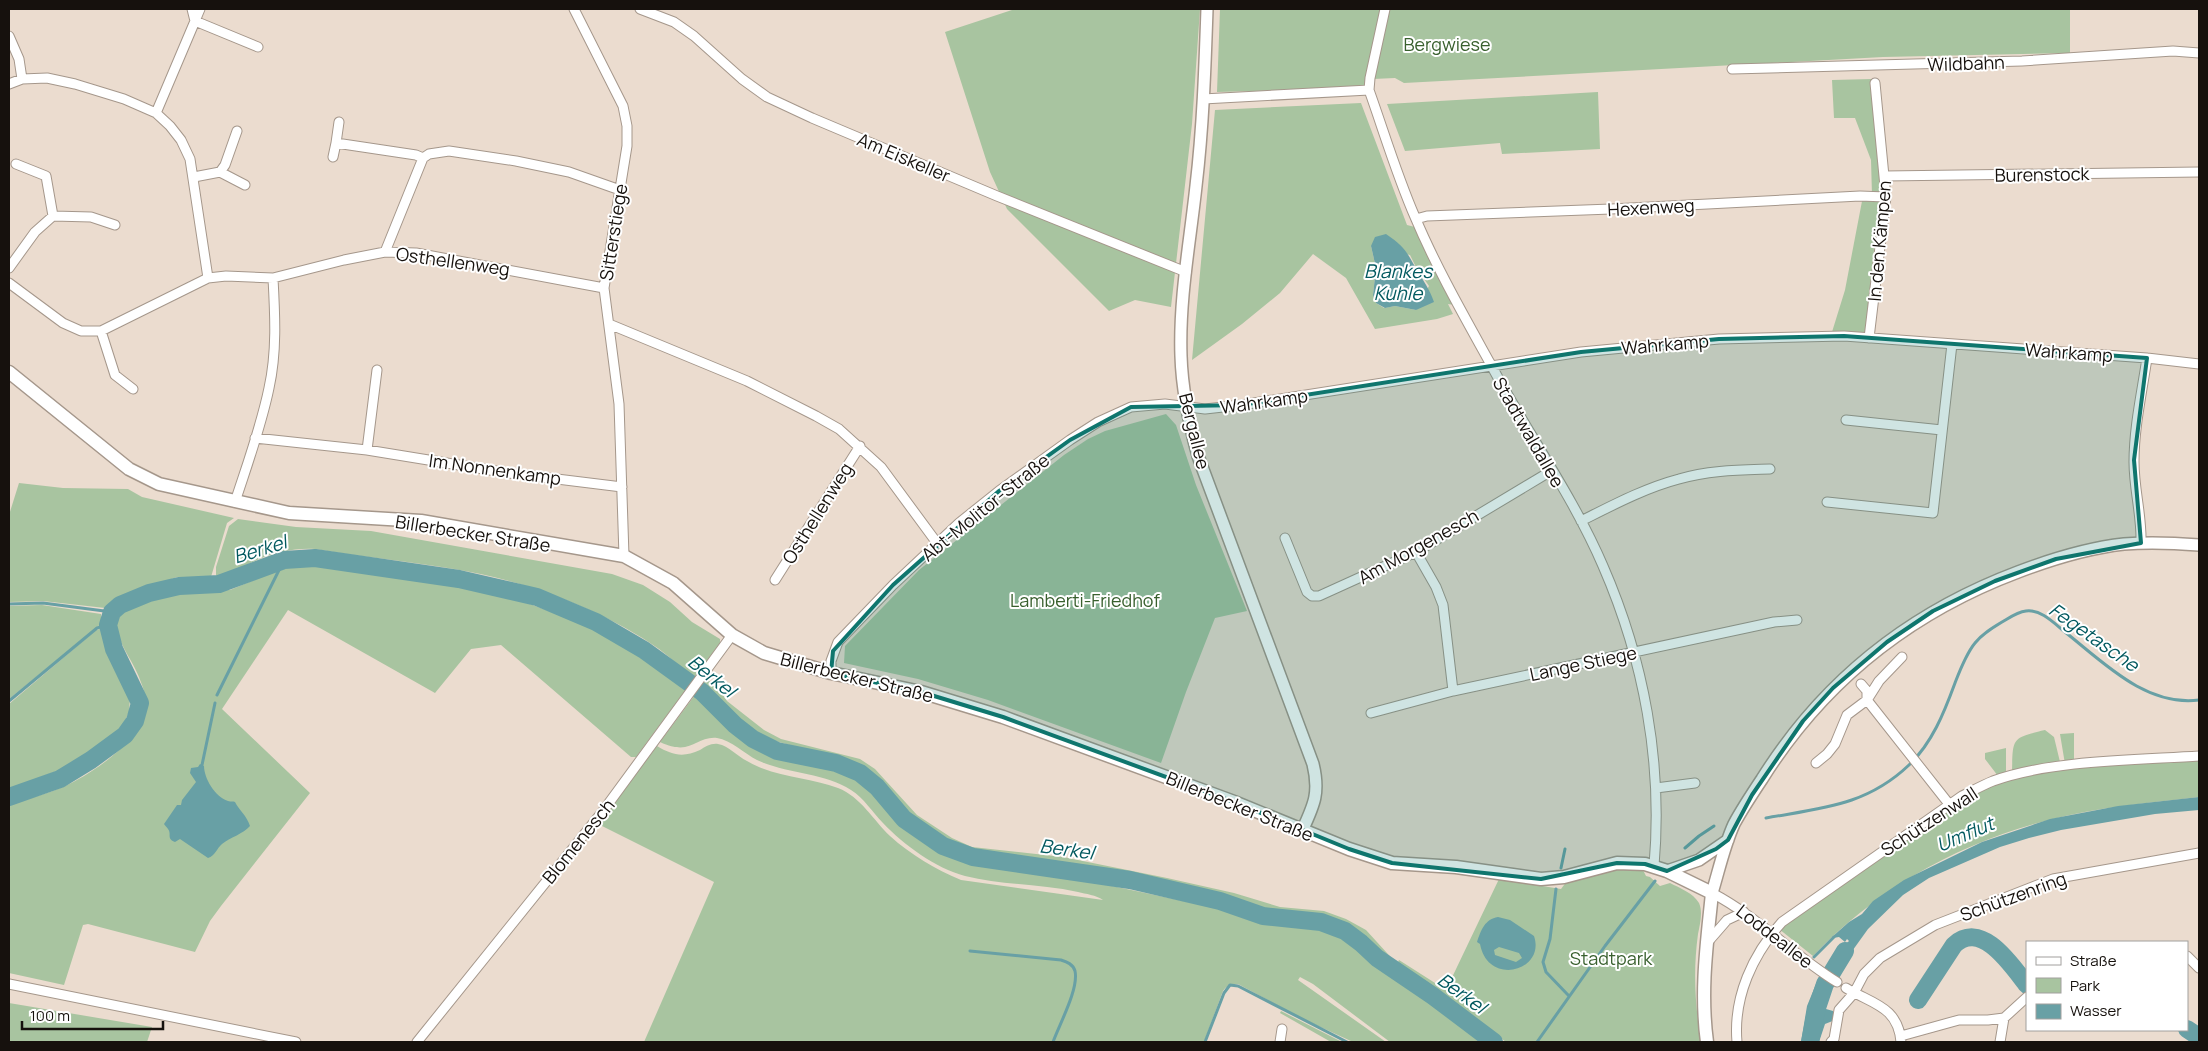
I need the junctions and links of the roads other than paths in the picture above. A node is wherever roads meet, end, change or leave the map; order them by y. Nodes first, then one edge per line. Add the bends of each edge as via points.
1 (192, 9) edge
2 (200, 9) edge
3 (574, 9) edge
4 (640, 9) edge
5 (1208, 9) edge
6 (1385, 9) edge
7 (195, 21) junction
8 (9, 36) edge
9 (258, 47) dead end
10 (2199, 53) edge
11 (1732, 69) dead end
12 (22, 79) junction
13 (1875, 83) dead end
14 (9, 84) edge
15 (1369, 90) junction
16 (1203, 99) junction
17 (156, 113) junction
18 (339, 122) dead end
19 (237, 131) dead end
20 (336, 143) junction
21 (334, 157) dead end
22 (423, 158) junction
23 (16, 164) dead end
24 (220, 172) junction
25 (2199, 172) edge
26 (1885, 176) junction
27 (194, 177) junction
28 (245, 185) dead end
29 (620, 190) junction
30 (1886, 197) junction
31 (53, 216) junction
32 (1416, 219) junction
33 (115, 225) dead end
34 (385, 252) junction
35 (9, 268) edge
36 (1186, 272) junction
37 (208, 278) junction
38 (274, 278) junction
39 (9, 284) edge
40 (604, 288) junction
41 (609, 324) junction
42 (101, 331) junction
43 (1869, 338) junction
44 (1952, 344) junction
45 (2147, 358) junction
46 (2199, 364) edge
47 (1490, 365) junction
48 (377, 370) dead end
49 (9, 372) edge
50 (133, 389) dead end
51 (1186, 407) junction
52 (1846, 420) dead end
53 (1942, 430) junction
54 (255, 438) junction
55 (860, 446) junction
56 (367, 450) junction
57 (1770, 469) dead end
58 (1551, 471) junction
59 (622, 487) junction
60 (235, 502) junction
61 (1827, 502) dead end
62 (1581, 521) junction
63 (1285, 538) dead end
64 (937, 543) junction
65 (2141, 543) junction
66 (2199, 545) edge
67 (1416, 552) junction
68 (624, 556) junction
69 (775, 580) dead end
70 (1797, 620) dead end
71 (732, 635) junction
72 (1634, 651) junction
73 (1902, 657) dead end
74 (830, 673) junction
75 (1861, 684) dead end
76 (1453, 691) junction
77 (1867, 700) junction
78 (1371, 713) dead end
79 (2199, 756) edge
80 (1816, 763) dead end
81 (1695, 783) dead end
82 (1656, 788) junction
83 (1950, 804) junction
84 (1302, 831) junction
85 (1728, 840) junction
86 (2199, 854) edge
87 (1654, 866) junction
88 (1668, 871) junction
89 (1712, 892) junction
90 (1744, 912) junction
91 (1772, 933) junction
92 (1706, 945) junction
93 (2188, 957) edge
94 (2199, 968) edge
95 (1837, 982) dead end
96 (9, 984) edge
97 (1850, 990) junction
98 (2026, 998) edge
99 (2004, 1018) junction
100 (1282, 1028) dead end
101 (1901, 1039) edge
102 (296, 1042) edge
103 (416, 1042) edge
104 (1280, 1042) edge
105 (1707, 1042) edge
106 (1737, 1042) edge
107 (1831, 1042) edge
108 (2000, 1042) edge

1 - 7 street
2 - 7 street
3 - 29 street, Sitterstiege via 623,106 627,146
4 - 36 street, Am Eiskeller via 674,22 742,79 797,111
5 - 16 street, Bergallee
6 - 15 street, Stadtwaldallee
7 - 9 street
7 - 17 street
8 - 12 street via 19,59
10 - 11 street, Wildbahn via 2172,51 2022,61
12 - 14 street
12 - 17 street via 47,78 75,84
13 - 26 street, In den Kämpen
15 - 16 street
15 - 32 street, Stadtwaldallee
16 - 36 street, Bergallee
17 - 27 street via 181,140
18 - 20 street
19 - 24 street
20 - 21 street
20 - 22 street
22 - 29 street via 449,151 516,161 569,172
22 - 34 street
23 - 31 street via 46,176
24 - 27 street
24 - 28 street
25 - 26 street, Burenstock
26 - 30 street, In den Kämpen
27 - 37 street
29 - 40 street, Sitterstiege
30 - 32 street, Hexenweg
30 - 43 street, In den Kämpen
31 - 33 street via 91,217
31 - 35 street via 35,232
32 - 47 street, Stadtwaldallee
34 - 38 street, Osthellenweg
34 - 40 street, Osthellenweg via 416,253
36 - 51 street, Bergallee via 1181,337
37 - 38 street
37 - 42 street
38 - 54 street via 274,352 269,389
39 - 42 street via 63,323 81,331
40 - 41 street, Sitterstiege
41 - 55 street, Osthellenweg via 746,381 839,429
41 - 59 street, Sitterstiege via 619,404
42 - 50 street via 114,375
43 - 44 street, Wahrkamp
43 - 47 street, Wahrkamp via 1719,339 1581,352
44 - 45 street, Wahrkamp
44 - 53 street
45 - 46 street, Wahrkamp
45 - 65 street via 2134,460
47 - 51 street, Wahrkamp via 1241,405 1205,409
47 - 58 street, Stadtwaldallee
48 - 56 street
49 - 60 main road, Billerbecker Straße via 129,469 159,484
51 - 64 street, Abt-Molitor-Straße via 1165,404 1131,407 1098,422 998,491
51 - 84 street, Bergallee via 1206,478 1313,764 1317,795
52 - 53 street
53 - 61 street via 1933,513
54 - 56 street, Im Nonnenkamp
54 - 60 street
55 - 64 street, Osthellenweg via 881,468
55 - 69 street, Osthellenweg
56 - 59 street, Im Nonnenkamp via 508,473
57 - 62 street via 1734,470 1681,478 1628,498
58 - 62 street, Stadtwaldallee
58 - 67 street, Am Morgenesch
59 - 68 street, Sitterstiege
60 - 68 main road, Billerbecker Straße via 290,513 421,521
62 - 72 street, Stadtwaldallee via 1603,565
63 - 67 street, Am Morgenesch via 1302,582 1312,596 1345,586
64 - 74 street, Abt-Molitor-Straße via 838,642
65 - 66 street
65 - 85 street via 2086,552 2028,568 1949,602 1895,636 1833,688 1804,721 1756,787
67 - 76 street via 1443,605
68 - 71 main road, Billerbecker Straße via 681,589
70 - 72 street, Lange Stiege
71 - 74 main road, Billerbecker Straße via 764,653
71 - 103 street, Blomenesch via 603,811
72 - 76 street, Lange Stiege
72 - 82 street, Stadtwaldallee via 1649,722
73 - 77 street via 1879,681
74 - 84 main road, Billerbecker Straße via 921,692 1003,717 1192,786
75 - 77 street via 1867,692
76 - 78 street, Lange Stiege
77 - 80 street via 1847,715 1835,744
77 - 83 street
79 - 83 street, Schützenwall via 2040,770 1993,781
81 - 82 street
82 - 87 street, Stadtwaldallee
83 - 91 street, Schützenwall via 1782,922
84 - 87 main road, Billerbecker Straße via 1392,862 1540,879 1564,877 1617,863
85 - 88 street via 1699,860
85 - 89 street
86 - 97 street, Schützenring via 2072,874 1984,904 1899,945 1880,958
87 - 88 main road, Billerbecker Straße
88 - 89 main road, Billerbecker Straße
89 - 90 street, Loddeallee
89 - 92 main road
90 - 91 street, Loddeallee
90 - 92 street via 1726,920
91 - 95 street, Loddeallee via 1801,958
91 - 106 street, Schützenwall via 1749,971 1741,998
92 - 105 main road via 1703,996
93 - 94 street
96 - 102 street
97 - 101 street via 1882,1007 1896,1021
97 - 107 street, Schützenring via 1839,1010
98 - 99 street
99 - 101 street via 1959,1020
99 - 108 street
100 - 104 street

